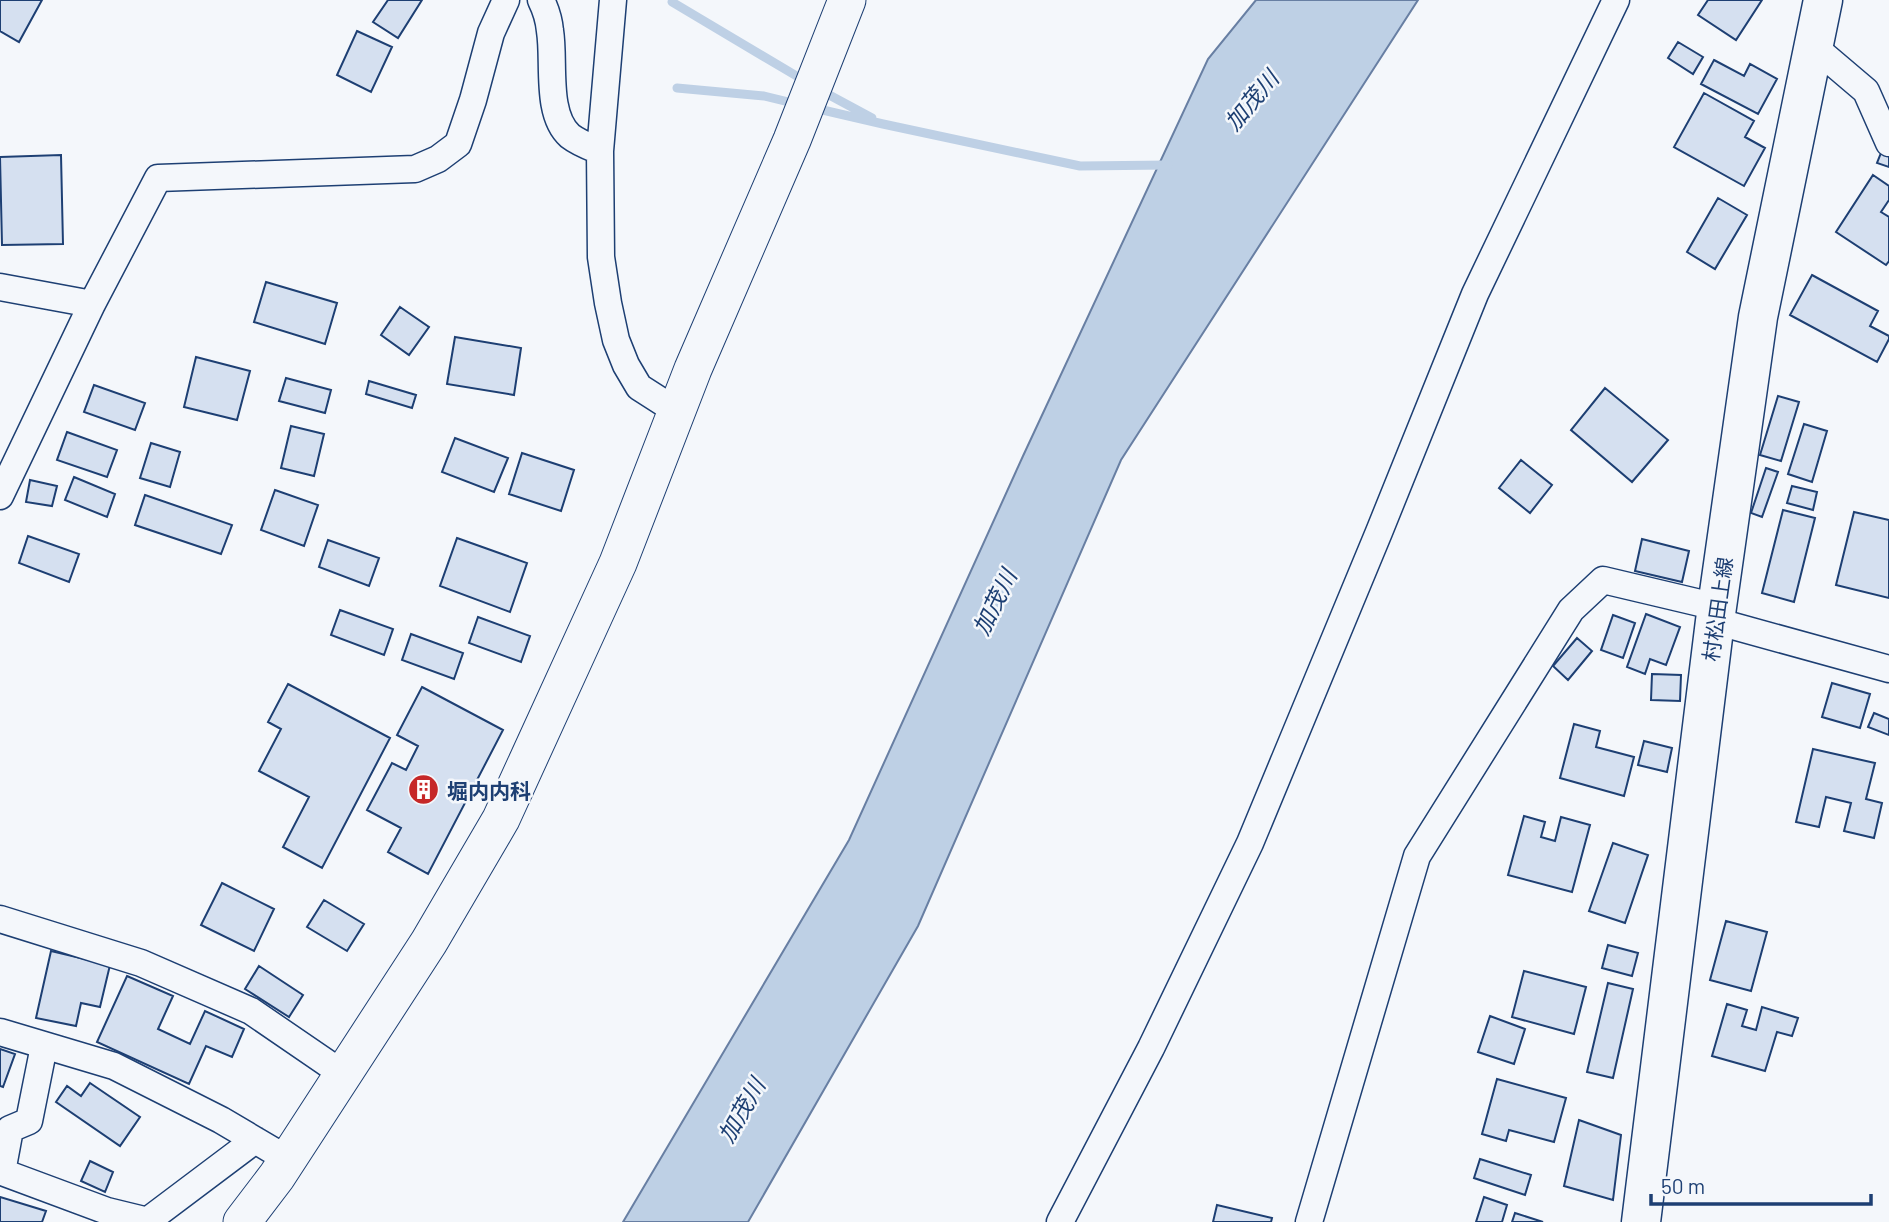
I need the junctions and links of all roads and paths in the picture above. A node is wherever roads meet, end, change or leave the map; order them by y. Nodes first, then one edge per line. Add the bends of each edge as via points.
1 (506, 0) edge
2 (541, 0) edge
3 (613, 0) edge
4 (1616, 0) edge
5 (1823, 0) edge
6 (841, 12) edge
7 (1813, 46) junction
8 (1889, 143) edge
9 (600, 150) junction
10 (0, 287) edge
11 (92, 304) junction
12 (678, 412) junction
13 (0, 496) edge
14 (1716, 614) junction
15 (1889, 668) edge
16 (0, 919) edge
17 (0, 1032) edge
18 (44, 1046) junction
19 (343, 1074) junction
20 (256, 1140) junction
21 (287, 1159) junction
22 (147, 1221) edge
23 (242, 1222) edge
24 (1060, 1222) edge
25 (1309, 1222) edge
26 (1641, 1222) edge

1 - 11 street via 491,33 458,144 438,159 415,169 158,178
2 - 9 street via 551,34 559,121 569,135
3 - 9 street
4 - 24 street via 1475,294 1250,843 1152,1048
5 - 7 main road, 村松田上線
6 - 12 street
7 - 8 street via 1866,91
7 - 14 main road, 村松田上線 via 1758,317
9 - 12 street via 601,257 616,340 639,387
10 - 11 street
11 - 13 street
12 - 19 street via 618,563 500,819 429,942
14 - 15 street
14 - 25 street via 1603,580 1571,610 1417,856
14 - 26 main road, 村松田上線
16 - 19 street via 141,963 251,1011
17 - 18 street
18 - 20 street via 114,1066
18 - 22 street via 29,1121 10,1129 2,1172
19 - 21 street
20 - 21 street
20 - 22 street
21 - 23 street

